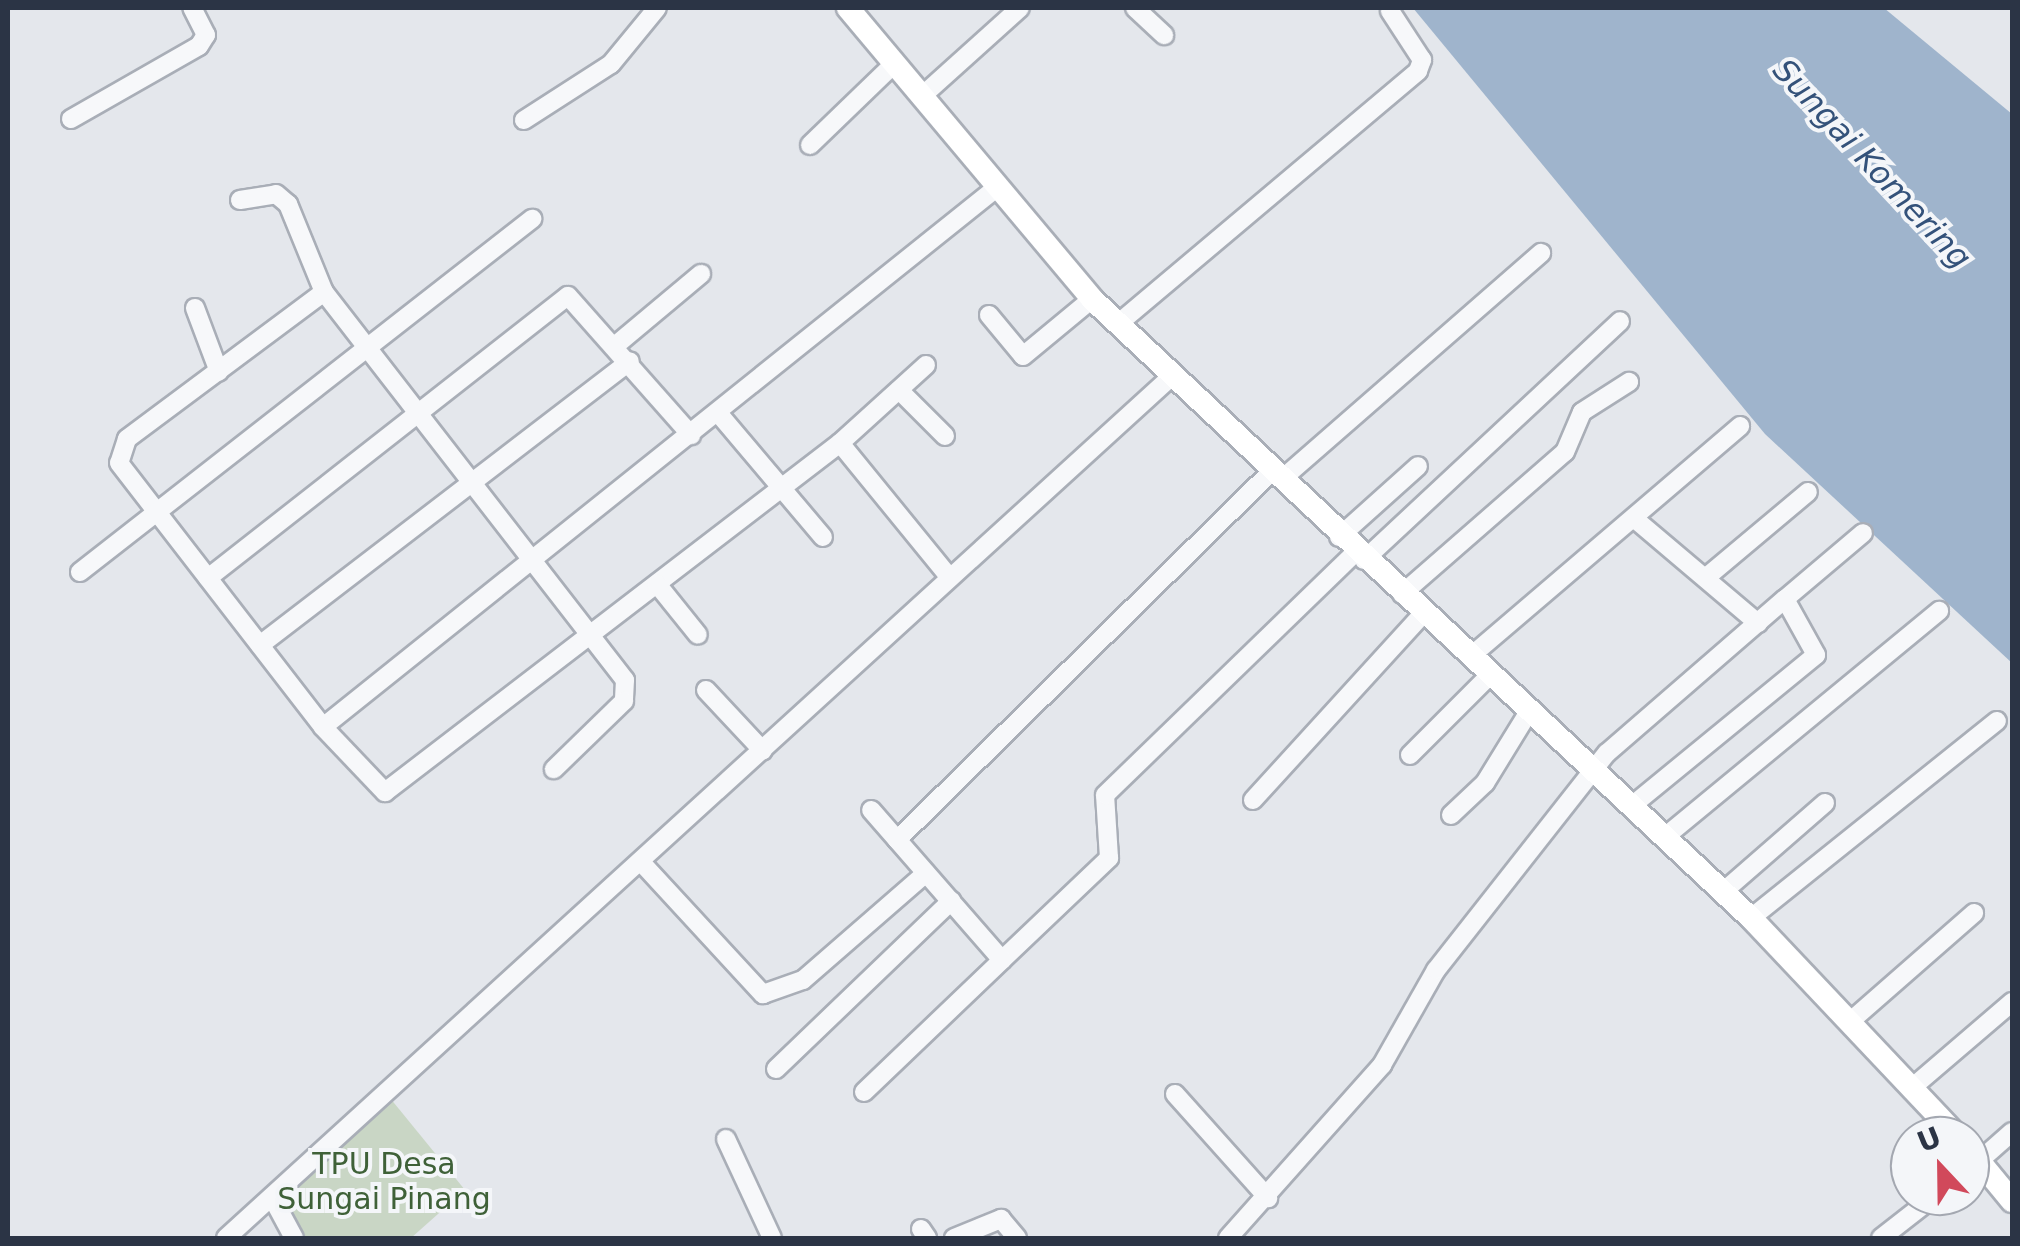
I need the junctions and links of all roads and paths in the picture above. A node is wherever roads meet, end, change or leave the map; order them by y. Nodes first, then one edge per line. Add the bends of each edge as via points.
1 (192, 8) edge
2 (657, 8) edge
3 (848, 8) edge
4 (1020, 8) edge
5 (1136, 8) edge
6 (1390, 11) dead end
7 (1164, 34) dead end
8 (894, 64) junction
9 (921, 97) junction
10 (71, 119) dead end
11 (524, 120) dead end
12 (810, 145) dead end
13 (995, 188) junction
14 (240, 200) dead end
15 (532, 219) dead end
16 (1541, 253) dead end
17 (701, 274) dead end
18 (324, 292) junction
19 (1092, 299) junction
20 (195, 308) dead end
21 (989, 315) dead end
22 (1620, 321) dead end
23 (1119, 323) junction
24 (616, 345) junction
25 (372, 352) junction
26 (630, 361) junction
27 (926, 365) dead end
28 (219, 372) junction
29 (1172, 376) junction
30 (1629, 382) dead end
31 (899, 390) junction
32 (418, 413) junction
33 (718, 414) junction
34 (1740, 426) dead end
35 (692, 435) junction
36 (945, 436) dead end
37 (840, 443) junction
38 (1418, 466) dead end
39 (1277, 474) junction
40 (473, 485) junction
41 (782, 488) junction
42 (1808, 492) dead end
43 (160, 514) junction
44 (1636, 520) junction
45 (1863, 533) dead end
46 (823, 537) dead end
47 (1353, 549) junction
48 (533, 563) junction
49 (80, 572) dead end
50 (1709, 575) junction
51 (208, 578) junction
52 (950, 578) junction
53 (657, 584) junction
54 (1402, 594) junction
55 (1785, 599) junction
56 (1939, 612) dead end
57 (1424, 614) junction
58 (1758, 623) junction
59 (698, 635) dead end
60 (592, 638) junction
61 (260, 645) junction
62 (1471, 656) junction
63 (1490, 676) junction
64 (706, 690) dead end
65 (1528, 713) junction
66 (1997, 721) dead end
67 (323, 727) junction
68 (764, 751) junction
69 (1410, 756) dead end
70 (554, 770) dead end
71 (1598, 771) junction
72 (1253, 800) dead end
73 (1634, 804) junction
74 (1825, 804) dead end
75 (871, 810) dead end
76 (1451, 815) dead end
77 (1666, 836) junction
78 (897, 840) junction
79 (641, 862) junction
80 (926, 873) junction
81 (1724, 891) junction
82 (951, 901) junction
83 (1974, 913) dead end
84 (1751, 918) junction
85 (1002, 960) junction
86 (2012, 1002) edge
87 (1853, 1019) junction
88 (776, 1069) dead end
89 (1914, 1086) junction
90 (864, 1092) dead end
91 (1175, 1094) dead end
92 (1940, 1116) edge
93 (2012, 1132) edge
94 (726, 1139) dead end
95 (1990, 1148) edge
96 (1990, 1178) edge
97 (1268, 1198) junction
98 (274, 1200) junction
99 (2012, 1202) edge
100 (1909, 1216) edge
101 (226, 1238) edge
102 (294, 1238) edge
103 (772, 1238) edge
104 (954, 1238) edge
105 (1017, 1238) edge
106 (1228, 1238) edge
107 (1881, 1238) edge

1 - 10 street via 206,34 200,46
2 - 11 street via 611,64
3 - 8 main road
4 - 9 street
5 - 7 street
6 - 23 street via 1422,60 1418,72
8 - 9 main road
8 - 12 street
9 - 13 main road
13 - 19 main road
13 - 33 street
14 - 18 street via 276,194 288,204
15 - 25 street
16 - 39 street
17 - 24 street
18 - 25 street
18 - 28 street
19 - 21 street via 1023,356
19 - 23 main road
20 - 28 street
22 - 47 street
23 - 29 main road
24 - 26 street
24 - 32 street via 568,296
25 - 32 street
25 - 43 street
26 - 35 street
26 - 40 street
27 - 31 street
28 - 43 street via 121,450 118,464
29 - 39 main road
29 - 52 street
30 - 54 street via 1582,412 1565,452
31 - 36 street
31 - 37 street
32 - 40 street
32 - 51 street
33 - 35 street
33 - 41 street
34 - 44 street
35 - 48 street
37 - 41 street
37 - 52 street
38 - 47 street
39 - 47 main road
39 - 78 street
40 - 48 street
40 - 61 street
41 - 46 street
41 - 53 street
42 - 50 street
43 - 49 street
43 - 51 street
44 - 50 street
44 - 62 street
45 - 55 street
47 - 54 main road
47 - 85 street via 1105,795 1109,858
48 - 60 street
48 - 67 street
50 - 58 street
51 - 61 street
52 - 68 street
53 - 59 street
53 - 60 street
54 - 57 main road
55 - 58 street
55 - 73 street via 1816,656
56 - 77 street
57 - 62 main road
57 - 72 street
58 - 71 street via 1608,753
60 - 67 street via 392,790 372,785
60 - 70 street via 626,695
61 - 67 street
62 - 63 main road
63 - 65 main road
63 - 69 street
64 - 68 street
65 - 71 main road
65 - 76 street via 1485,782
66 - 84 street
68 - 79 street
71 - 73 main road
71 - 97 street via 1436,970 1382,1065
73 - 77 main road
74 - 81 street
75 - 78 street
77 - 81 main road
78 - 80 street
79 - 80 street via 764,994 803,980
79 - 98 street
80 - 82 street
81 - 84 main road
82 - 85 street
82 - 88 street
83 - 87 street
84 - 87 main road
85 - 90 street
86 - 89 street
87 - 89 main road
89 - 92 main road
91 - 97 street
93 - 95 street
94 - 103 street
96 - 99 main road
97 - 106 street
98 - 101 street
98 - 102 street
100 - 107 street
104 - 105 street via 1001,1219

